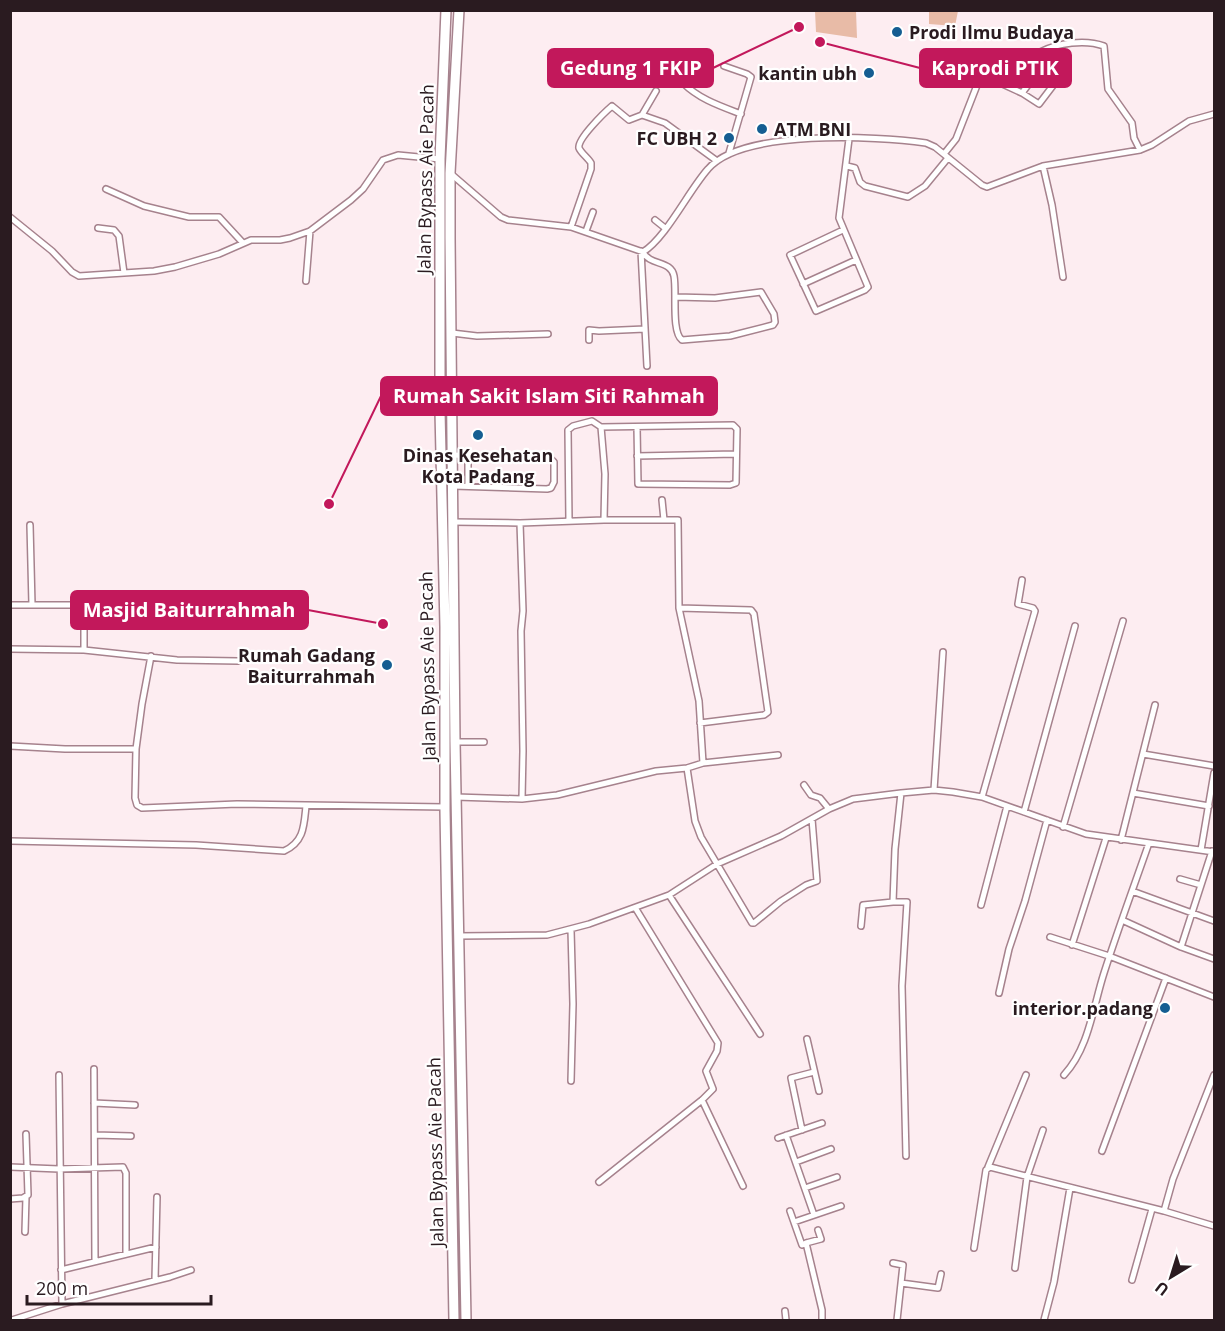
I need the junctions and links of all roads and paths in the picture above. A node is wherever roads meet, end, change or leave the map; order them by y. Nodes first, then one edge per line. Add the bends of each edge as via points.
1 (446, 10) edge
2 (459, 10) edge
3 (724, 66) dead end
4 (1058, 79) dead end
5 (683, 83) dead end
6 (656, 91) dead end
7 (1022, 93) junction
8 (442, 99) junction
9 (454, 99) junction
10 (741, 114) junction
11 (1215, 114) edge
12 (642, 116) junction
13 (849, 139) junction
14 (1140, 150) junction
15 (729, 153) junction
16 (946, 156) junction
17 (440, 159) junction
18 (717, 161) junction
19 (847, 166) junction
20 (1043, 166) junction
21 (450, 173) junction
22 (106, 189) dead end
23 (593, 212) dead end
24 (10, 217) edge
25 (655, 220) dead end
26 (571, 227) junction
27 (98, 228) dead end
28 (665, 228) junction
29 (843, 230) junction
30 (310, 231) junction
31 (586, 231) junction
32 (445, 238) junction
33 (243, 243) junction
34 (642, 251) junction
35 (856, 260) junction
36 (124, 273) junction
37 (1063, 277) dead end
38 (306, 281) dead end
39 (803, 284) junction
40 (676, 297) junction
41 (645, 329) junction
42 (452, 333) junction
43 (548, 334) dead end
44 (589, 340) dead end
45 (647, 366) dead end
46 (637, 426) junction
47 (601, 427) junction
48 (736, 454) junction
49 (452, 455) junction
50 (468, 455) junction
51 (637, 456) junction
52 (453, 486) junction
53 (468, 486) junction
54 (662, 500) dead end
55 (604, 520) junction
56 (664, 520) junction
57 (569, 521) junction
58 (453, 522) junction
59 (520, 523) junction
60 (30, 525) dead end
61 (1022, 580) dead end
62 (10, 605) edge
63 (32, 605) junction
64 (679, 608) junction
65 (1123, 621) dead end
66 (1075, 626) dead end
67 (10, 650) edge
68 (84, 650) junction
69 (943, 652) dead end
70 (151, 656) junction
71 (238, 661) dead end
72 (1155, 705) dead end
73 (450, 711) junction
74 (700, 723) junction
75 (455, 742) junction
76 (484, 742) dead end
77 (10, 746) edge
78 (136, 749) junction
79 (1143, 754) junction
80 (778, 755) dead end
81 (703, 763) junction
82 (1215, 766) edge
83 (687, 768) junction
84 (1215, 773) edge
85 (804, 785) dead end
86 (934, 790) junction
87 (901, 793) junction
88 (1133, 793) junction
89 (456, 797) junction
90 (982, 798) junction
91 (522, 799) junction
92 (306, 806) junction
93 (1007, 806) junction
94 (1209, 806) junction
95 (445, 807) junction
96 (830, 809) junction
97 (1024, 812) junction
98 (812, 819) junction
99 (1047, 820) junction
100 (1063, 827) junction
101 (1106, 838) junction
102 (1121, 840) junction
103 (10, 841) edge
104 (1149, 843) junction
105 (1201, 849) junction
106 (1213, 852) edge
107 (717, 864) junction
108 (1180, 879) dead end
109 (1201, 885) junction
110 (1132, 891) junction
111 (669, 895) junction
112 (893, 902) junction
113 (981, 905) dead end
114 (636, 909) junction
115 (1191, 913) junction
116 (1122, 920) junction
117 (1215, 921) edge
118 (861, 926) dead end
119 (571, 930) junction
120 (458, 936) junction
121 (1050, 937) dead end
122 (1072, 945) junction
123 (1181, 947) junction
124 (1109, 956) junction
125 (1215, 959) edge
126 (1166, 978) junction
127 (999, 993) dead end
128 (1215, 998) edge
129 (760, 1034) dead end
130 (807, 1039) dead end
131 (94, 1069) dead end
132 (814, 1072) junction
133 (59, 1075) dead end
134 (1026, 1075) dead end
135 (1064, 1075) dead end
136 (1215, 1076) edge
137 (571, 1081) dead end
138 (819, 1091) dead end
139 (702, 1100) junction
140 (94, 1103) junction
141 (135, 1105) dead end
142 (822, 1123) dead end
143 (802, 1130) junction
144 (1043, 1130) dead end
145 (26, 1134) dead end
146 (95, 1135) junction
147 (786, 1135) junction
148 (131, 1136) dead end
149 (778, 1138) dead end
150 (831, 1149) dead end
151 (1102, 1151) dead end
152 (906, 1156) dead end
153 (796, 1162) junction
154 (10, 1167) edge
155 (28, 1167) junction
156 (988, 1167) junction
157 (95, 1168) junction
158 (59, 1169) junction
159 (837, 1177) dead end
160 (1027, 1177) junction
161 (599, 1182) dead end
162 (743, 1186) dead end
163 (805, 1188) junction
164 (1070, 1188) junction
165 (26, 1197) junction
166 (157, 1197) dead end
167 (10, 1199) edge
168 (841, 1206) dead end
169 (1152, 1209) junction
170 (790, 1211) dead end
171 (1164, 1211) junction
172 (814, 1215) junction
173 (794, 1222) junction
174 (1215, 1226) edge
175 (818, 1230) dead end
176 (25, 1232) dead end
177 (806, 1244) junction
178 (156, 1247) junction
179 (974, 1248) dead end
180 (126, 1254) junction
181 (95, 1262) junction
182 (453, 1262) junction
183 (465, 1263) junction
184 (893, 1263) dead end
185 (1015, 1268) dead end
186 (61, 1270) junction
187 (191, 1270) dead end
188 (941, 1274) dead end
189 (155, 1280) junction
190 (1132, 1280) dead end
191 (901, 1283) junction
192 (62, 1304) junction
193 (785, 1311) dead end
194 (26, 1318) edge
195 (12, 1320) edge
196 (454, 1320) edge
197 (466, 1320) edge
198 (786, 1320) edge
199 (822, 1320) edge
200 (897, 1320) edge
201 (1044, 1320) edge

1 - 8 highway, Jalan Bypass Aie Pacah
2 - 9 highway
3 - 10 street via 751,77
4 - 7 street via 1039,104
5 - 10 street via 711,102
6 - 12 street
7 - 14 street via 1043,65 1039,55 1042,51 1070,44 1103,46 1108,89 1132,123
7 - 16 street via 981,75
8 - 9 highway
8 - 17 highway, Jalan Bypass Aie Pacah
9 - 21 highway
10 - 15 street
11 - 14 street via 1189,121
12 - 18 street via 665,123
12 - 26 street via 629,120 612,106 580,140 579,147 591,169
13 - 15 street via 762,143
13 - 16 street via 926,143
13 - 19 street
14 - 20 street
15 - 18 street
16 - 19 street via 925,186 908,197 865,186 855,168
16 - 20 street via 987,187
17 - 30 street via 398,155 383,160 363,189
17 - 32 highway, Jalan Bypass Aie Pacah
18 - 28 street
19 - 29 street via 839,218
20 - 37 street
21 - 26 street via 501,217
21 - 32 highway
22 - 33 street via 144,206 189,217 217,216
23 - 31 street
24 - 36 street via 76,275
25 - 28 street
26 - 31 street
27 - 36 street via 114,230 119,236
28 - 34 street
29 - 35 street
29 - 39 street via 790,255
30 - 33 street via 280,240
30 - 38 street
31 - 34 street
32 - 42 highway
32 - 73 highway, Jalan Bypass Aie Pacah via 440,425
33 - 36 street via 175,267
34 - 40 street via 673,272
34 - 41 street
35 - 39 street
35 - 39 street via 867,288 818,311 814,310
40 - 40 street via 676,332 682,340 730,336 775,322 761,292 715,298
41 - 44 street via 589,330
41 - 45 street
42 - 43 street
42 - 49 highway
46 - 47 street
46 - 48 street via 733,425 737,429
46 - 51 street
47 - 55 street
47 - 57 street via 592,421 568,430
48 - 51 street
48 - 51 street via 737,482 730,485 640,484
49 - 50 street
49 - 52 highway
50 - 53 street
50 - 53 street via 550,458 554,462 554,482 547,489
52 - 53 street
52 - 58 highway
54 - 56 street
55 - 56 street
55 - 57 street
56 - 64 street via 679,522
57 - 59 street
58 - 59 street
58 - 73 highway
59 - 91 street
60 - 63 street
61 - 90 street via 1018,604 1035,611
62 - 63 street
63 - 68 street via 82,607
64 - 74 street
64 - 74 street via 751,610 754,614 768,712
65 - 100 street
66 - 97 street
67 - 68 street
68 - 70 street
69 - 86 street
70 - 71 street
70 - 78 street
72 - 79 street
73 - 75 highway
73 - 95 highway, Jalan Bypass Aie Pacah
74 - 81 street
75 - 76 street
75 - 89 highway
77 - 78 street
78 - 92 street via 138,807
79 - 82 street
79 - 88 street
80 - 81 street
81 - 83 street
83 - 91 street
83 - 107 street via 695,821
84 - 94 street
85 - 96 street
86 - 87 street
86 - 90 street
87 - 96 street via 853,799
87 - 112 street
88 - 94 street
88 - 102 street
89 - 91 street
89 - 120 highway
90 - 93 street
92 - 95 street
92 - 103 street via 299,840 284,851
93 - 97 street
93 - 113 street
94 - 105 street
95 - 182 highway, Jalan Bypass Aie Pacah
96 - 98 street
97 - 99 street
98 - 107 street
98 - 107 street via 817,881 754,923
99 - 100 street
99 - 127 street
100 - 101 street
101 - 102 street
101 - 122 street
102 - 104 street
104 - 105 street
104 - 110 street
105 - 106 street
106 - 109 street
107 - 111 street
108 - 109 street
109 - 115 street
110 - 115 street
110 - 116 street
111 - 114 street
111 - 129 street
112 - 118 street via 863,905
112 - 152 street via 907,902 902,980
114 - 119 street
114 - 139 street via 718,1042 706,1071 712,1091
115 - 117 street
115 - 123 street
116 - 123 street
116 - 124 street
119 - 120 street via 546,935
119 - 137 street
120 - 183 highway
121 - 122 street
122 - 124 street
123 - 125 street
124 - 126 street
124 - 135 street via 1087,1033 1076,1060
126 - 128 street
126 - 151 street
130 - 132 street
131 - 140 street
132 - 138 street
132 - 143 street via 791,1078
133 - 158 street
134 - 156 street
136 - 171 street
139 - 161 street
139 - 162 street
140 - 141 street
140 - 146 street
142 - 143 street
143 - 147 street
144 - 160 street
145 - 155 street
146 - 148 street
146 - 157 street
147 - 149 street
147 - 153 street
150 - 153 street
153 - 163 street
154 - 155 street
155 - 158 street
155 - 165 street
156 - 160 street
156 - 179 street
157 - 158 street
157 - 180 street via 123,1167 126,1171
157 - 181 street
158 - 186 street
159 - 163 street
160 - 164 street
160 - 185 street
163 - 172 street
164 - 169 street
164 - 201 street
165 - 167 street
165 - 176 street
166 - 178 street
168 - 172 street
169 - 171 street
169 - 190 street
170 - 173 street
171 - 174 street
172 - 173 street
173 - 177 street via 802,1245
175 - 177 street via 821,1239
177 - 199 street
178 - 180 street
178 - 189 street
180 - 181 street
181 - 186 street
182 - 183 highway
182 - 196 highway, Jalan Bypass Aie Pacah
183 - 197 highway
184 - 191 street via 903,1265
186 - 192 street
187 - 189 street
188 - 191 street via 938,1288
189 - 192 street
191 - 200 street
192 - 194 street
193 - 198 street
194 - 195 street

